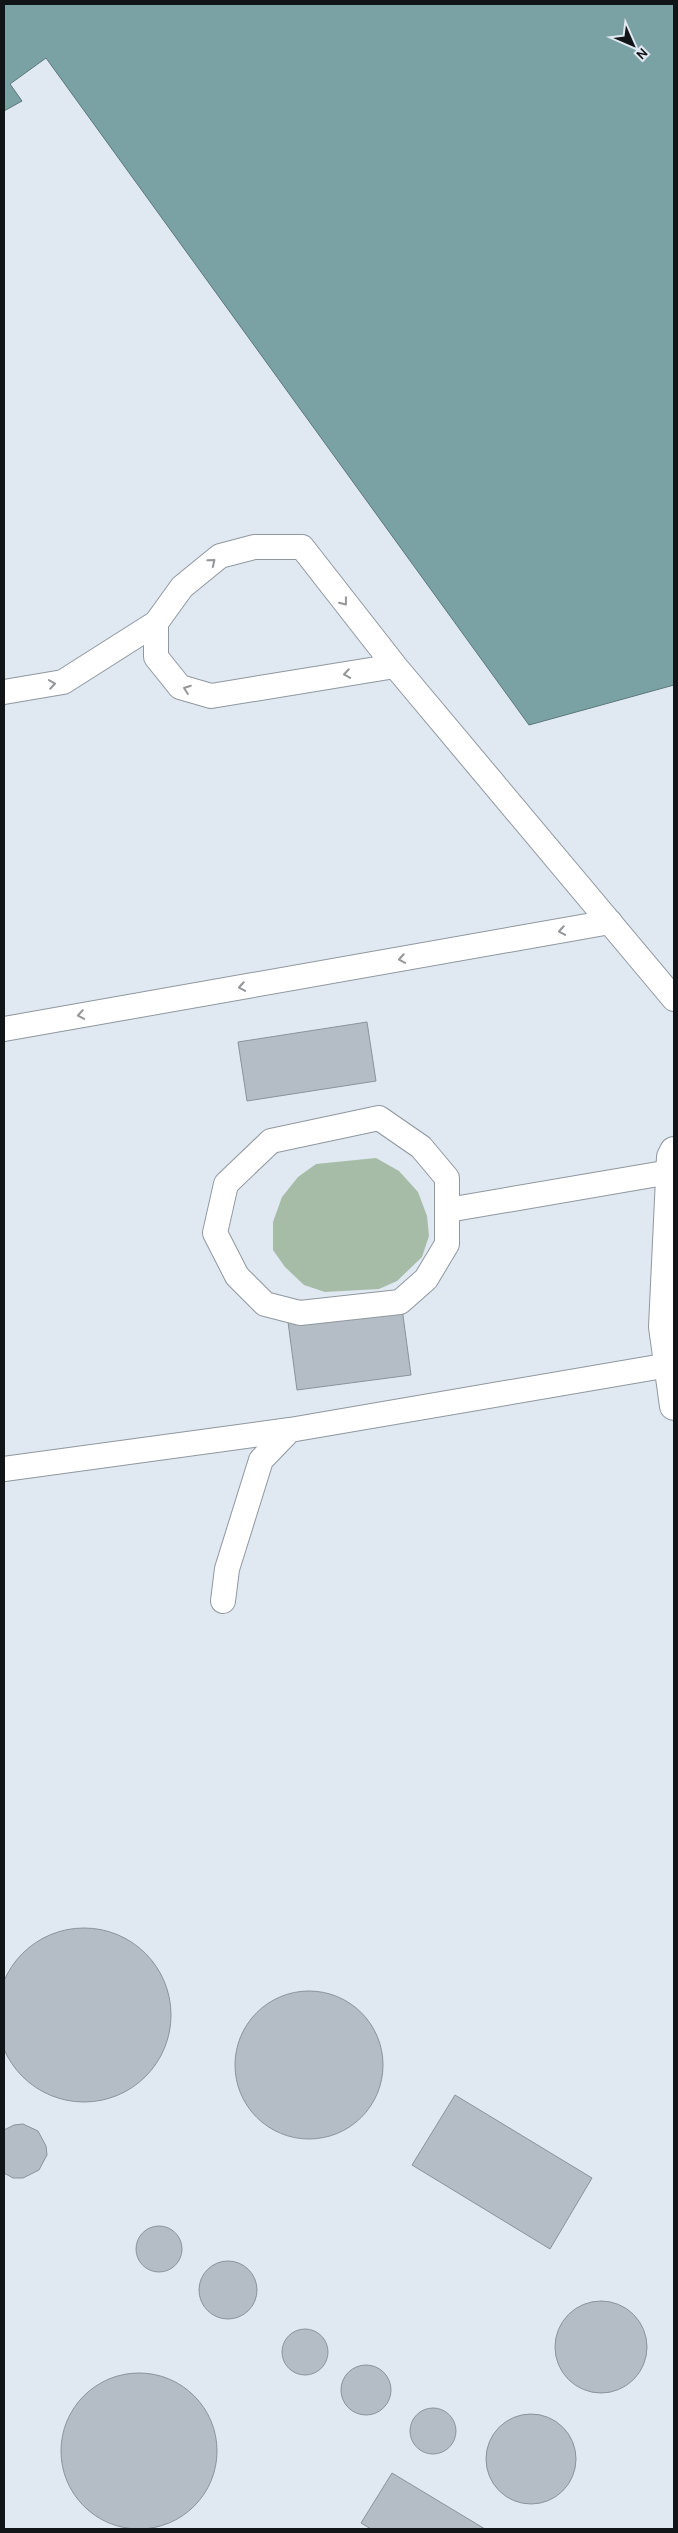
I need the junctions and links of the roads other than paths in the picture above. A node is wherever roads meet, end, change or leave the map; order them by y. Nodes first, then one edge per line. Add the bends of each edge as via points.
1 (156, 623) junction
2 (395, 666) junction
3 (4, 692) edge
4 (610, 922) junction
5 (674, 999) edge
6 (4, 1029) edge
7 (672, 1162) edge
8 (448, 1210) junction
9 (669, 1365) junction
10 (674, 1406) edge
11 (290, 1430) junction
12 (4, 1469) edge
13 (223, 1601) dead end

2 -> 1 lane via 210,696 180,687 156,657
1 -> 2 lane via 182,587 220,556 254,547 302,547
3 -> 1 lane via 63,682
2 - 4 lane
4 - 5 lane
4 -> 6 lane
7 - 8 lane
7 - 9 street via 663,1326
8 - 8 lane via 447,1244 426,1278 400,1302 300,1313 265,1304 237,1276 215,1233 226,1184 271,1141 379,1118 421,1147 447,1178
9 - 10 street
9 - 11 lane
11 - 12 lane
11 - 13 lane via 261,1460 227,1569

